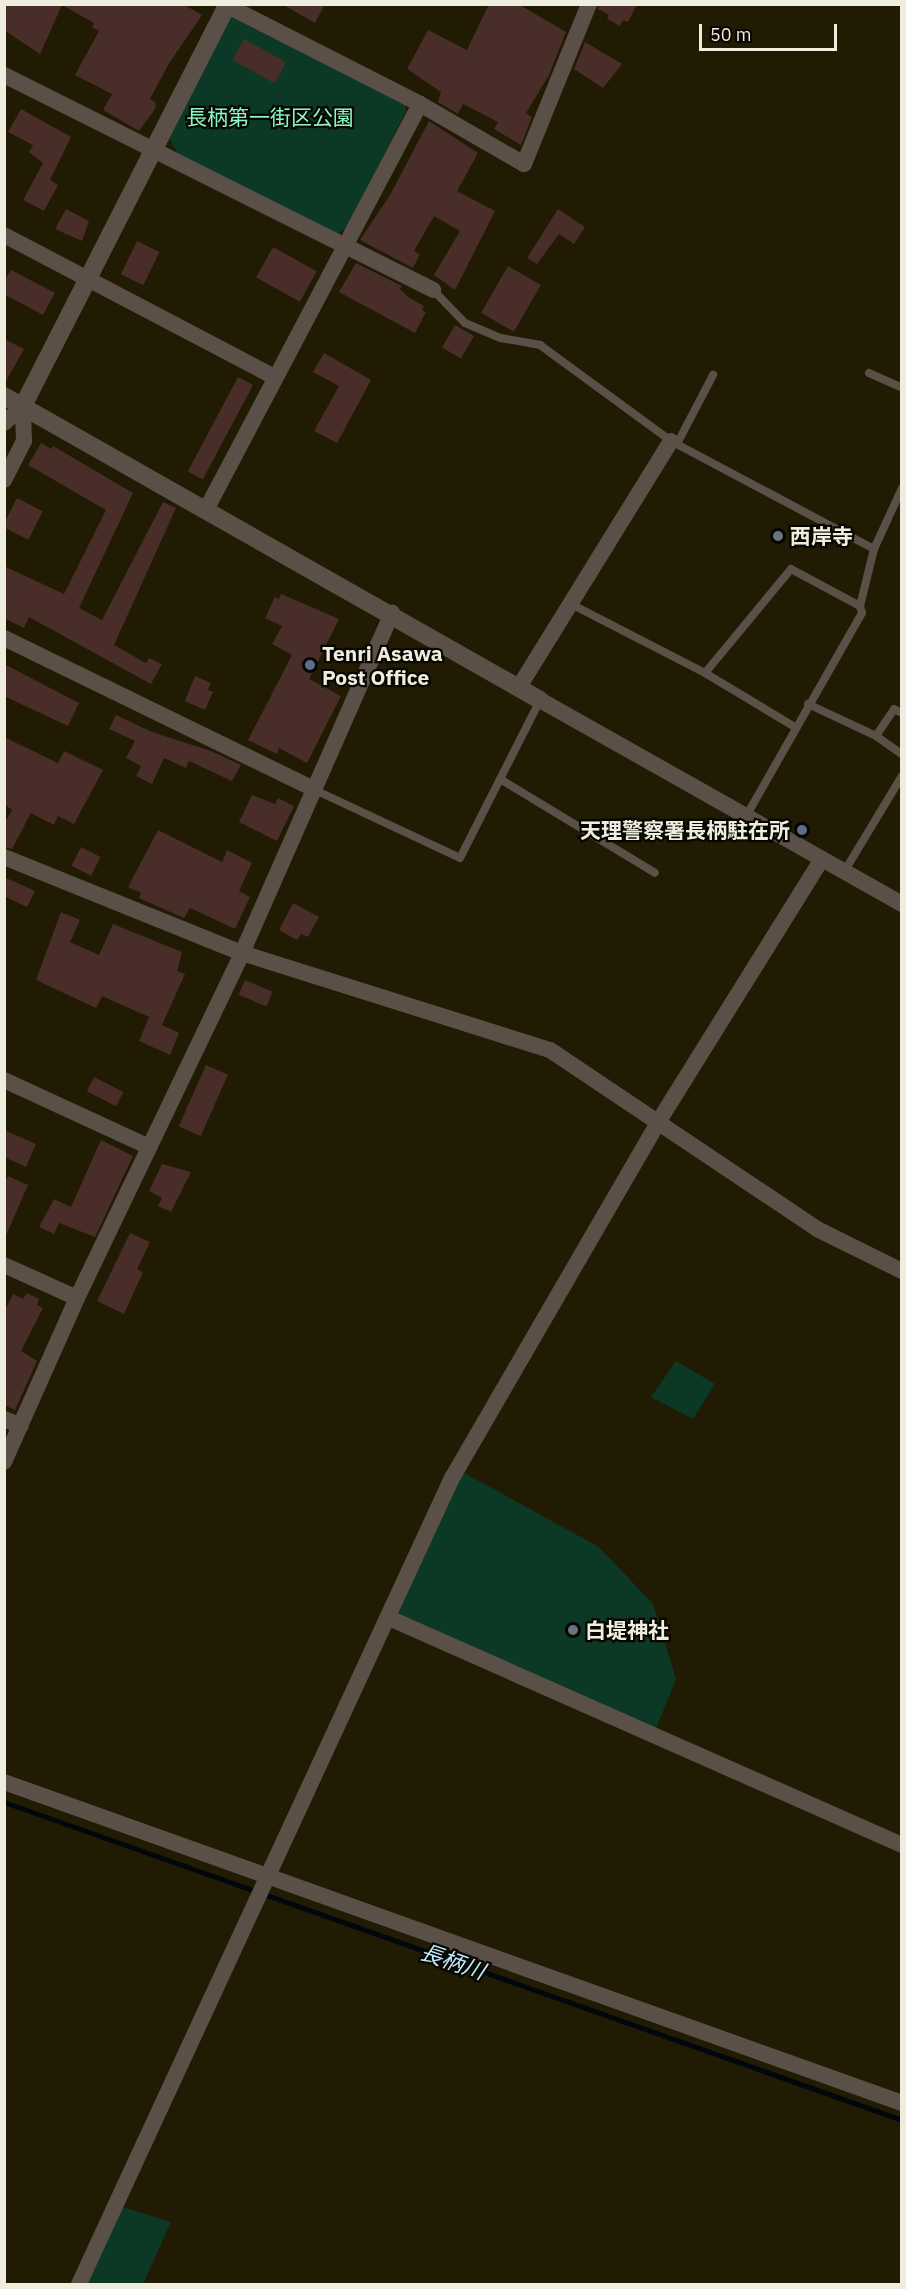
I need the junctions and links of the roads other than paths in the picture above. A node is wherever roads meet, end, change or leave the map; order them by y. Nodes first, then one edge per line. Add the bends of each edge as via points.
1 (226, 5) edge
2 (586, 6) edge
3 (4, 75) edge
4 (420, 104) junction
5 (154, 152) junction
6 (4, 235) edge
7 (344, 247) junction
8 (86, 278) junction
9 (433, 290) joint
10 (869, 373) dead end
11 (713, 375) dead end
12 (273, 376) junction
13 (902, 388) edge
14 (4, 396) edge
15 (23, 406) junction
16 (4, 423) edge
17 (674, 442) junction
18 (4, 480) edge
19 (902, 488) edge
20 (207, 508) junction
21 (874, 549) junction
22 (567, 602) junction
23 (860, 606) junction
24 (392, 613) junction
25 (4, 638) edge
26 (705, 673) junction
27 (519, 687) junction
28 (540, 700) junction
29 (808, 704) junction
30 (902, 713) edge
31 (795, 727) junction
32 (876, 736) junction
33 (902, 754) edge
34 (902, 776) edge
35 (500, 779) junction
36 (315, 790) junction
37 (747, 815) junction
38 (4, 857) edge
39 (822, 859) junction
40 (844, 872) junction
41 (655, 873) dead end
42 (902, 904) edge
43 (242, 953) junction
44 (4, 1080) edge
45 (657, 1124) junction
46 (150, 1147) junction
47 (4, 1265) edge
48 (902, 1271) edge
49 (77, 1298) junction
50 (4, 1419) edge
51 (21, 1426) junction
52 (4, 1462) edge
53 (389, 1618) junction
54 (4, 1782) edge
55 (902, 1845) edge
56 (267, 1879) junction
57 (902, 2103) edge
58 (79, 2284) edge

1 - 4 street
1 - 5 street
2 - 4 street via 524,164
3 - 5 street
4 - 7 street
5 - 7 street
5 - 8 street
6 - 8 street
7 - 9 street
7 - 12 street
8 - 12 street
8 - 15 street
9 - 17 lane via 465,323 501,338 540,345
10 - 13 lane
11 - 17 lane
12 - 20 street
14 - 15 street
15 - 16 street
15 - 18 street via 24,441
15 - 20 street
17 - 21 lane
17 - 22 street
19 - 21 lane
20 - 24 street
21 - 23 lane
22 - 26 lane
22 - 27 street
23 - 26 lane via 791,569
23 - 29 lane via 862,613
24 - 27 street
24 - 36 street
25 - 36 street
26 - 31 lane
27 - 28 street
28 - 35 lane
28 - 37 street
29 - 31 lane
29 - 32 lane
30 - 32 lane via 894,709
31 - 37 lane
32 - 33 lane
34 - 40 lane
35 - 36 lane via 460,858
35 - 41 lane
36 - 43 street
37 - 39 street
38 - 43 street
39 - 40 street
39 - 45 street
40 - 42 street
43 - 45 street via 550,1050
43 - 46 street
44 - 46 street
45 - 48 street via 817,1229
45 - 53 street via 453,1478
46 - 49 street
47 - 49 street
49 - 51 street
50 - 51 street
51 - 52 street
53 - 55 street
53 - 56 street
54 - 56 street
56 - 57 street
56 - 58 street

